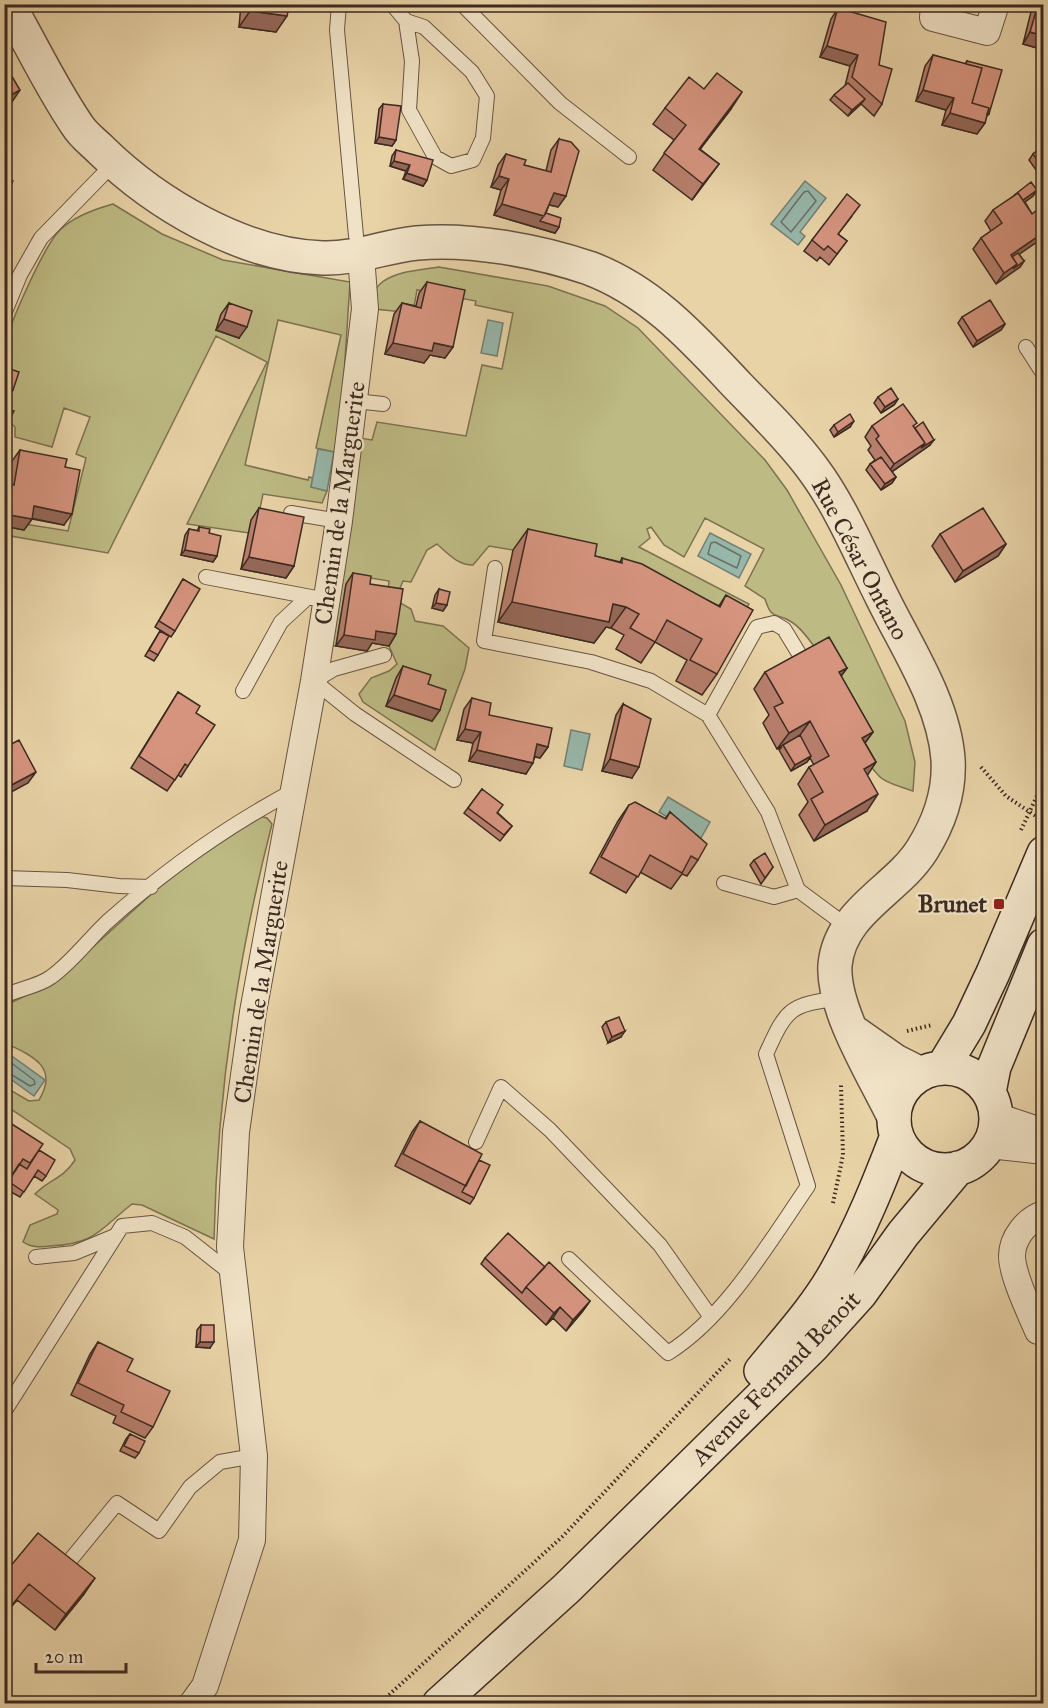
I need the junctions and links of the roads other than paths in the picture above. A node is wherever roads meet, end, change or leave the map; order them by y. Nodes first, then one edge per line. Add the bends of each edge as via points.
1 (8, 4) edge
2 (339, 4) edge
3 (392, 4) edge
4 (462, 4) edge
5 (934, 4) edge
6 (996, 4) edge
7 (406, 21) junction
8 (629, 157) dead end
9 (114, 163) junction
10 (357, 245) junction
11 (4, 314) edge
12 (1026, 347) dead end
13 (1044, 375) edge
14 (355, 400) junction
15 (383, 404) dead end
16 (291, 513) edge
17 (339, 521) junction
18 (495, 568) dead end
19 (206, 577) dead end
20 (318, 599) junction
21 (798, 652) edge
22 (384, 655) dead end
23 (315, 681) junction
24 (243, 691) dead end
25 (708, 715) junction
26 (454, 780) dead end
27 (295, 790) junction
28 (1044, 853) edge
29 (4, 878) edge
30 (724, 883) dead end
31 (151, 887) junction
32 (798, 890) junction
33 (848, 927) junction
34 (1044, 945) edge
35 (4, 996) edge
36 (840, 998) junction
37 (854, 1032) junction
38 (932, 1071) junction
39 (992, 1118) junction
40 (896, 1127) junction
41 (1044, 1132) edge
42 (476, 1142) dead end
43 (1044, 1151) edge
44 (958, 1168) junction
45 (1044, 1214) edge
46 (115, 1236) junction
47 (36, 1257) dead end
48 (569, 1259) dead end
49 (234, 1275) junction
50 (710, 1316) junction
51 (1038, 1330) dead end
52 (4, 1412) edge
53 (254, 1456) junction
54 (657, 1499) junction
55 (72, 1558) edge
56 (192, 1704) edge
57 (439, 1704) edge

1 - 9 street, Rue César Ontano via 79,129
2 - 10 lane, Chemin de la Marguerite via 337,40
3 - 7 lane
4 - 8 lane via 560,103
5 - 6 street via 933,18 987,32
7 - 7 lane via 424,27 472,72 487,96 483,138 473,160 451,166 435,157 413,119 409,110 412,61
9 - 10 street, Rue César Ontano via 172,207 224,233 284,253 323,258
9 - 11 lane via 41,238 20,274
10 - 14 street, Chemin de la Marguerite via 365,309
10 - 33 street, Rue César Ontano via 451,241 546,256 622,282 675,320 813,468 845,523 928,691 944,731 948,762 945,800 920,854
12 - 13 lane
14 - 15 lane
14 - 17 street, Chemin de la Marguerite
16 - 17 lane
17 - 20 street, Chemin de la Marguerite
18 - 25 lane via 484,641 591,662 651,681
19 - 20 lane
20 - 23 street, Chemin de la Marguerite
20 - 24 lane via 281,622
21 - 25 lane via 783,629 774,623 757,627
22 - 23 lane via 334,669
23 - 26 lane via 356,714
23 - 27 street, Chemin de la Marguerite
25 - 32 lane via 768,812
27 - 31 lane via 245,816
27 - 49 street, Chemin de la Marguerite via 274,890 236,1132 230,1247
28 - 38 street via 969,1024
29 - 31 lane
30 - 32 lane via 774,897
31 - 35 lane via 50,978
32 - 33 lane
33 - 36 street, Rue César Ontano via 837,953 835,971
34 - 39 street via 993,1067
36 - 37 street, Rue César Ontano
36 - 50 lane via 805,1003 782,1018 766,1054 808,1186 741,1284
37 - 38 street, Rue César Ontano via 895,1061
37 - 40 street, Rue César Ontano
38 - 39 street via 964,1071 982,1083
38 - 40 street via 902,1092
39 - 41 street
39 - 43 street
39 - 44 street via 981,1156
40 - 44 street via 904,1149 928,1167
40 - 54 street, Avenue Fernand Benoit via 871,1206 836,1273
42 - 50 lane via 501,1087 550,1130 660,1245
44 - 54 street, Avenue Fernand Benoit via 860,1294
45 - 51 street via 1032,1218 1018,1236 1012,1256 1022,1294
46 - 47 lane via 74,1254
46 - 49 lane via 122,1226 152,1223 185,1237
46 - 52 lane
48 - 50 lane via 668,1353 684,1343
49 - 53 street, Chemin de la Marguerite
53 - 55 lane via 220,1462 190,1487 159,1531 117,1503
53 - 56 street, Chemin de la Marguerite via 252,1540 206,1686
54 - 57 street, Avenue Fernand Benoit via 567,1588

